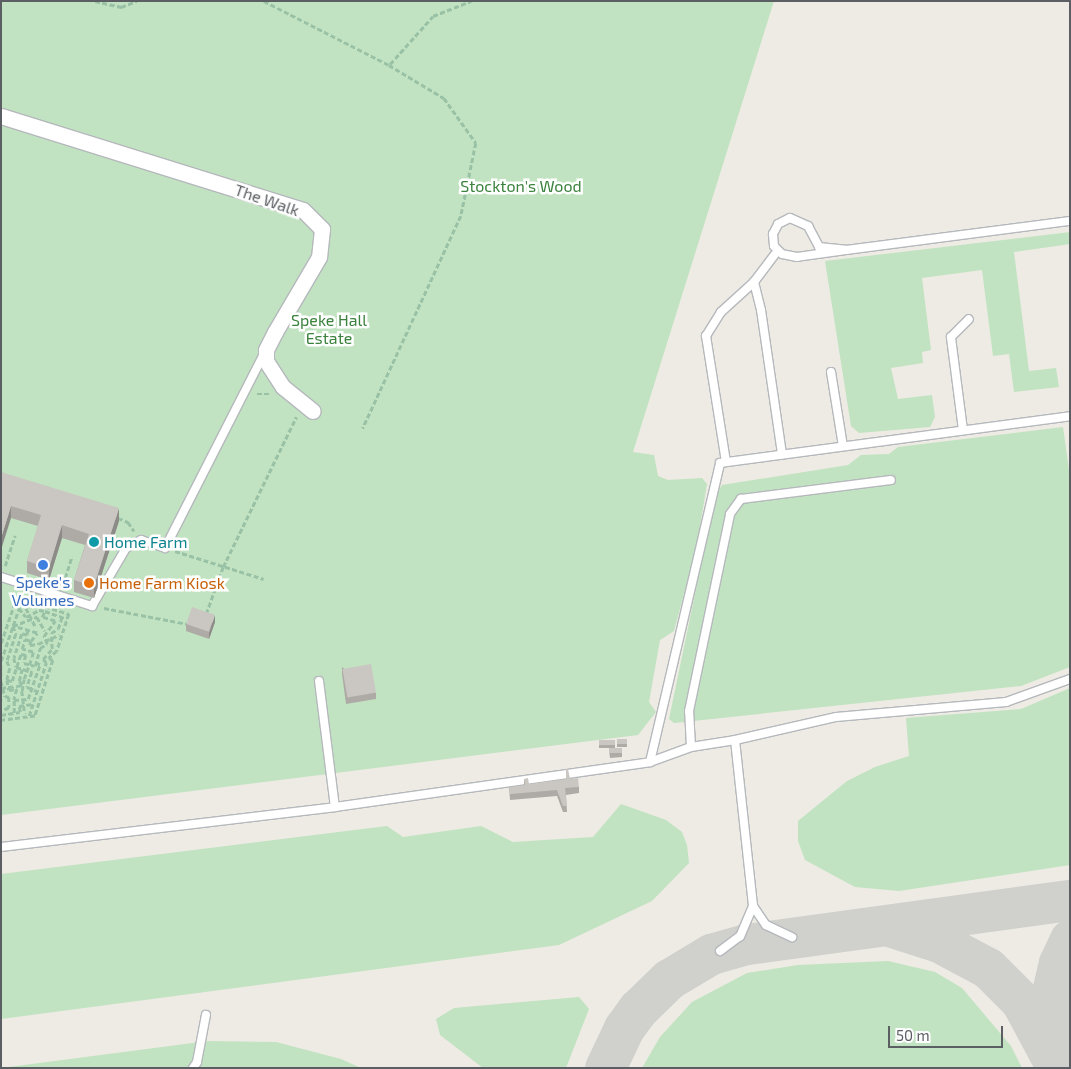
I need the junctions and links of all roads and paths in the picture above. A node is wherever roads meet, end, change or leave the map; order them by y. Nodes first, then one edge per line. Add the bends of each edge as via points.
1 (95, 1) edge
2 (137, 1) edge
3 (264, 1) edge
4 (471, 1) edge
5 (389, 65) junction
6 (1, 116) edge
7 (1070, 221) edge
8 (846, 250) junction
9 (777, 251) junction
10 (754, 282) junction
11 (969, 319) dead end
12 (266, 350) junction
13 (831, 372) dead end
14 (307, 408) joint
15 (1070, 416) edge
16 (363, 428) dead end
17 (963, 430) junction
18 (843, 446) junction
19 (782, 454) junction
20 (726, 462) junction
21 (890, 480) dead end
22 (111, 516) edge
23 (14, 536) dead end
24 (141, 540) junction
25 (165, 548) junction
26 (72, 556) dead end
27 (223, 567) junction
28 (1, 577) edge
29 (264, 579) dead end
30 (60, 594) junction
31 (22, 605) junction
32 (92, 606) junction
33 (45, 611) junction
34 (62, 617) junction
35 (204, 618) edge
36 (68, 619) junction
37 (188, 624) edge
38 (13, 626) junction
39 (28, 630) junction
40 (45, 632) junction
41 (37, 633) junction
42 (61, 634) junction
43 (31, 641) junction
44 (1, 643) edge
45 (1, 661) edge
46 (36, 663) junction
47 (1, 665) edge
48 (16, 667) junction
49 (22, 669) junction
50 (1, 676) edge
51 (1070, 679) edge
52 (7, 680) junction
53 (319, 680) dead end
54 (1, 681) edge
55 (22, 685) junction
56 (1, 688) edge
57 (32, 689) junction
58 (37, 691) junction
59 (14, 700) junction
60 (33, 704) junction
61 (1, 711) edge
62 (14, 713) junction
63 (1, 715) edge
64 (27, 716) junction
65 (1, 720) edge
66 (734, 740) junction
67 (691, 747) junction
68 (650, 762) junction
69 (334, 807) junction
70 (1, 848) edge
71 (753, 906) junction
72 (792, 937) dead end
73 (720, 951) dead end
74 (206, 1015) dead end
75 (197, 1066) edge

1 - 2 path via 121,7
3 - 5 path
4 - 5 path via 433,16
5 - 16 path via 444,98 476,143 461,216
6 - 12 street, The Walk via 303,210 322,229 319,257
7 - 8 lane
8 - 9 lane via 798,261
8 - 9 lane via 819,247 808,226 790,218 774,228 772,240
9 - 10 lane
10 - 19 lane
10 - 20 lane via 721,312 706,336
11 - 17 lane via 951,337
12 - 14 street via 266,361 272,374
12 - 25 lane
13 - 18 lane
14 - 27 path
15 - 17 lane
17 - 18 lane
18 - 19 lane
19 - 20 lane
20 - 68 lane via 720,463
21 - 67 lane via 741,499 730,514 689,711
22 - 24 path via 128,522
23 - 28 path
24 - 25 lane
24 - 32 lane via 126,548
25 - 27 path
26 - 30 path
27 - 29 path
27 - 35 path
28 - 30 lane
30 - 32 lane
31 - 36 path via 32,601 31,606 38,604 69,614
31 - 41 path, bridge
31 - 44 path via 21,597 17,596
32 - 37 path
33 - 34 path
33 - 38 path via 39,610 26,617 19,608
33 - 40 path via 42,617 55,621
34 - 36 path
34 - 58 path via 58,629 50,633 53,643 43,659 46,664
36 - 42 path
38 - 39 path
38 - 40 path via 37,617
38 - 45 path
38 - 52 path via 16,634 6,661 10,668
39 - 41 path
39 - 48 path via 27,635 22,634 14,658
40 - 46 path via 47,644 40,648
41 - 43 path
42 - 43 path, bridge via 38,644 30,645
42 - 64 path via 57,651 49,658 53,660 35,716
43 - 55 path, bridge via 25,639 22,649 33,652
46 - 48 path via 35,666 24,663 26,655 21,654
46 - 57 path via 40,665
47 - 50 path
48 - 49 path
48 - 52 path via 12,681
49 - 55 path via 19,681
49 - 57 path via 32,672 27,687
51 - 66 lane via 1006,702 836,717
52 - 59 path via 9,690 17,689
53 - 69 lane
54 - 61 path via 4,696 9,696 9,708
55 - 56 path, bridge
55 - 64 path, bridge
57 - 58 path
57 - 59 path via 28,699
58 - 60 path
59 - 62 path
60 - 62 path via 20,706 20,712
60 - 64 path
62 - 63 path
64 - 65 path
66 - 67 lane
66 - 71 lane
67 - 68 lane
68 - 69 lane
69 - 70 lane
71 - 72 lane via 766,925
71 - 73 lane via 740,936
74 - 75 lane

